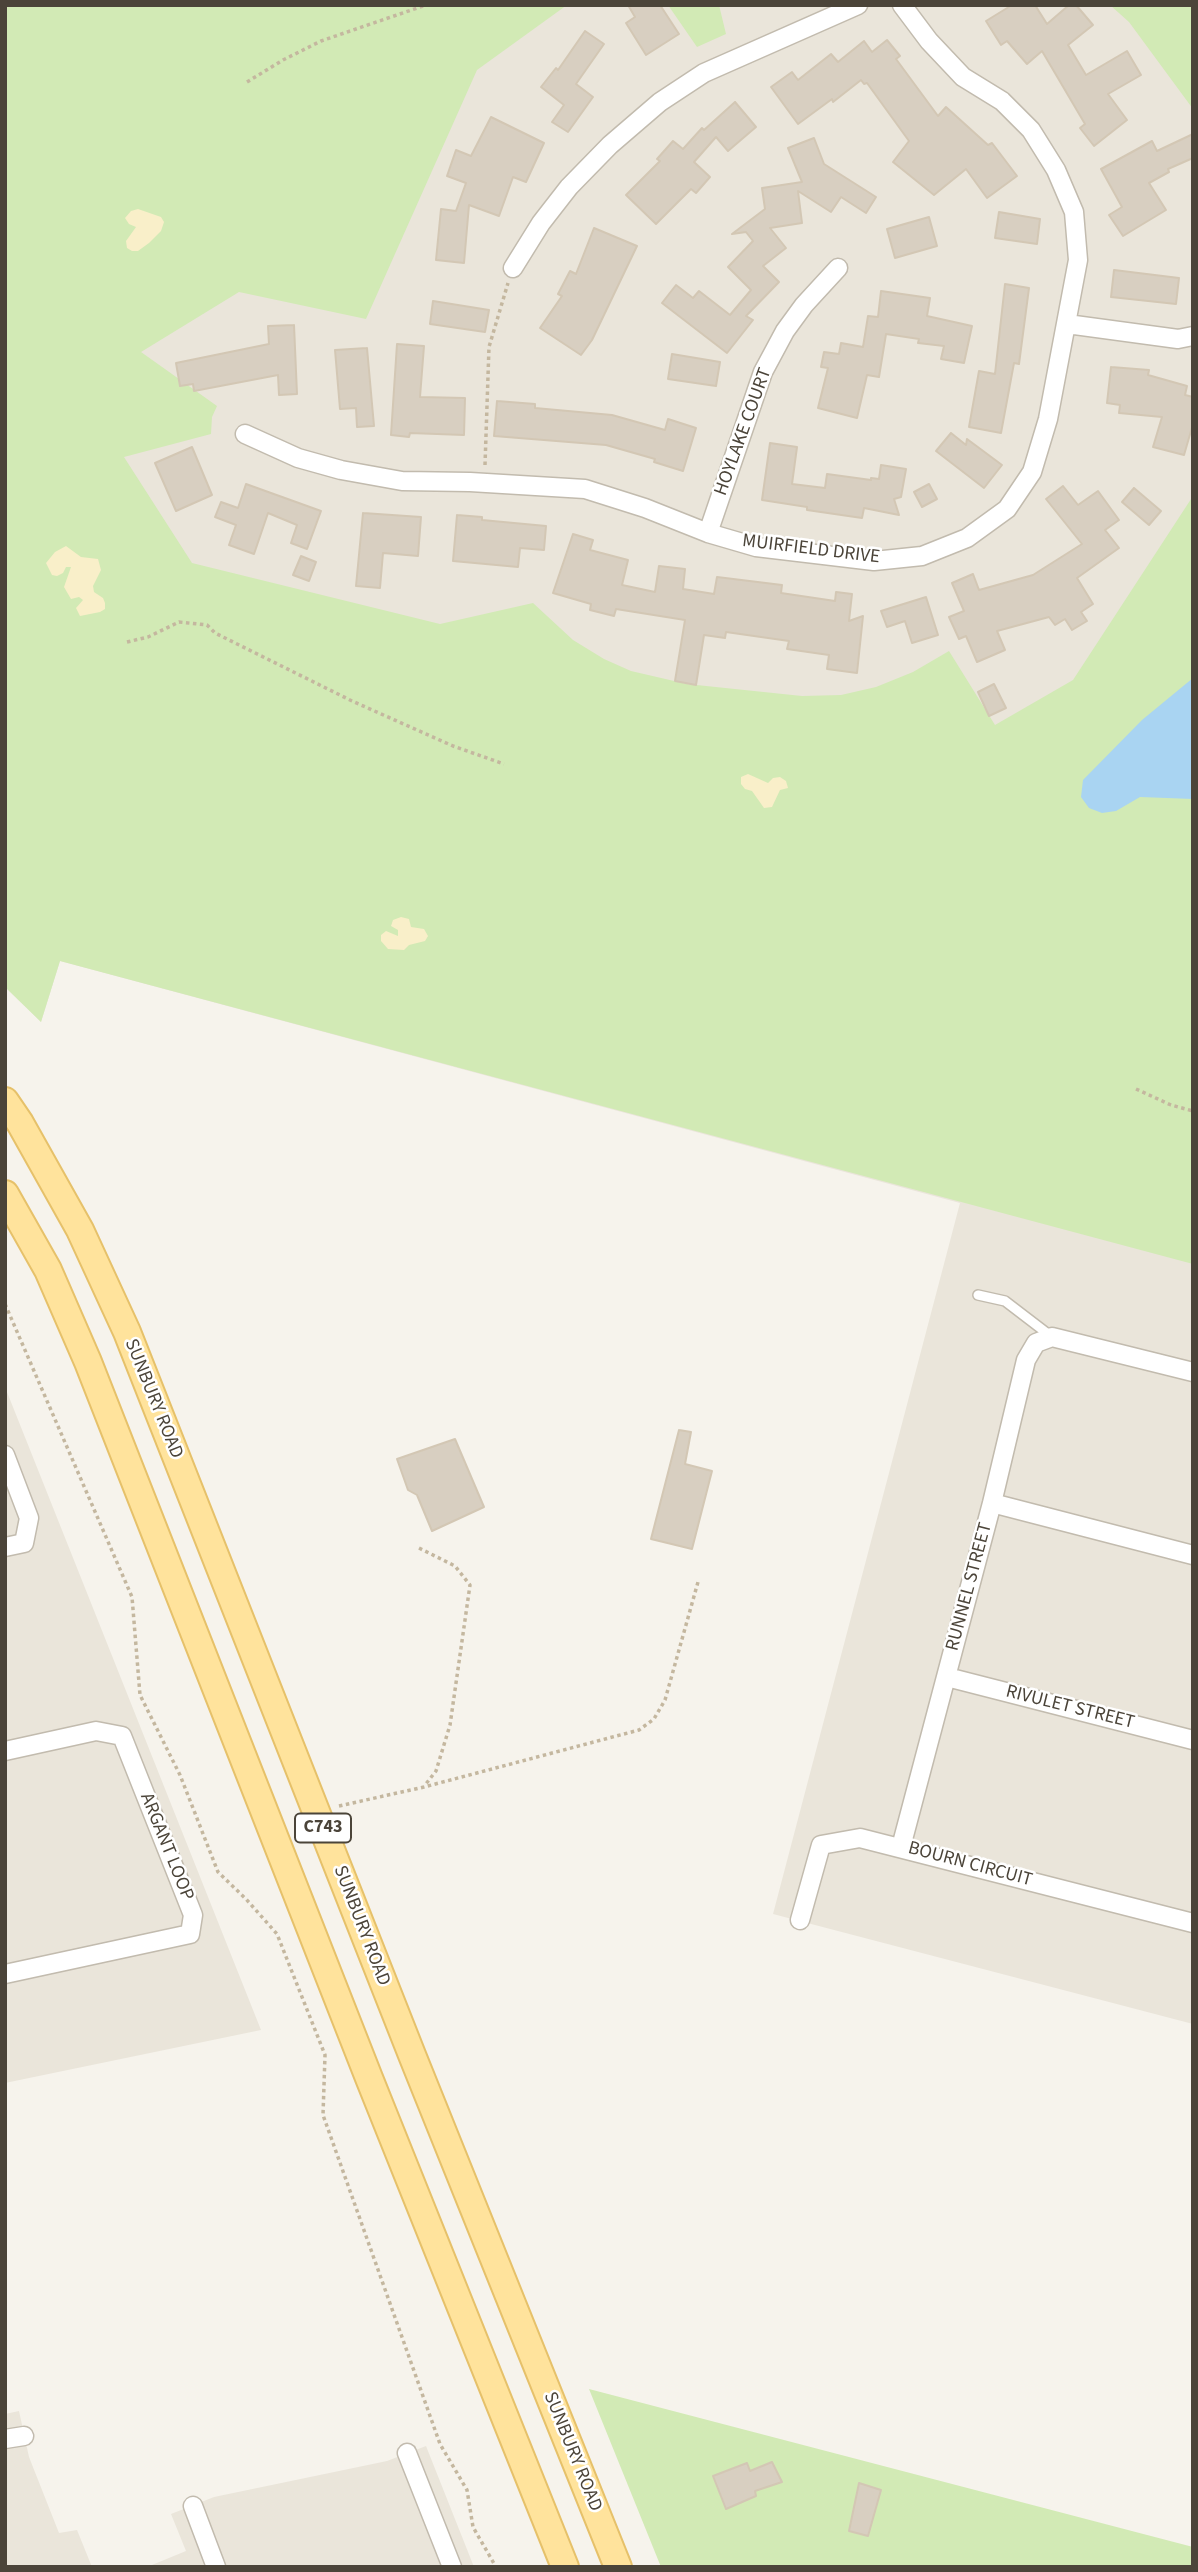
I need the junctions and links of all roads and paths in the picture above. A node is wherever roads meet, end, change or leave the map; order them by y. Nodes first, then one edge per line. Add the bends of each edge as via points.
1 (426, 5) edge
2 (858, 5) edge
3 (902, 5) edge
4 (247, 82) dead end
5 (513, 268) joint
6 (838, 268) dead end
7 (1067, 324) junction
8 (1193, 336) edge
9 (245, 434) dead end
10 (485, 483) junction
11 (708, 533) junction
12 (127, 642) dead end
13 (503, 764) dead end
14 (1136, 1089) dead end
15 (5, 1101) edge
16 (1193, 1111) edge
17 (5, 1194) edge
18 (978, 1295) dead end
19 (5, 1304) edge
20 (1052, 1336) junction
21 (1193, 1371) edge
22 (5, 1455) edge
23 (992, 1503) junction
24 (5, 1547) edge
25 (419, 1548) dead end
26 (1193, 1555) edge
27 (698, 1582) dead end
28 (947, 1677) junction
29 (1193, 1740) edge
30 (5, 1751) edge
31 (424, 1787) junction
32 (316, 1811) junction
33 (901, 1847) junction
34 (800, 1920) dead end
35 (1193, 1923) edge
36 (5, 1974) edge
37 (24, 2436) dead end
38 (5, 2440) edge
39 (407, 2454) dead end
40 (192, 2506) dead end
41 (216, 2567) edge
42 (452, 2567) edge
43 (496, 2567) edge
44 (565, 2567) edge
45 (618, 2567) edge

1 - 4 path via 321,41
2 - 5 street via 704,73 660,102 569,187
3 - 7 street, MUIRFIELD DRIVE via 963,77 1002,102 1031,130 1056,170 1073,212 1078,260
5 - 10 path via 489,347
6 - 11 street, HOYLAKE COURT via 785,331 763,372
7 - 8 street via 1178,339
7 - 11 street, MUIRFIELD DRIVE via 1032,472 1007,509 967,538 922,556 874,561 757,547
9 - 10 street, MUIRFIELD DRIVE via 341,470 402,481
10 - 11 street, MUIRFIELD DRIVE via 585,489
12 - 13 path via 179,622 206,625 316,684
14 - 16 path
15 - 32 main road, SUNBURY ROAD / C743 via 80,1230 127,1332
17 - 44 main road, C743 via 48,1270 88,1362
18 - 20 lane via 1005,1301
19 - 43 path via 132,1597 141,1695 180,1775 218,1872 276,1934 325,2054 323,2115 440,2444 467,2490 473,2526
20 - 21 street
20 - 23 street, RUNNEL STREET via 1036,1343 1026,1360
22 - 24 street via 29,1518 24,1543
23 - 26 street
23 - 28 street, RUNNEL STREET
25 - 31 path via 455,1566 470,1585 450,1725 436,1771
27 - 31 path via 665,1700 654,1719 639,1730
28 - 29 street, RIVULET STREET
28 - 33 street, RUNNEL STREET
30 - 36 street, ARGANT LOOP via 96,1731 122,1735 192,1915 190,1934
31 - 32 path
32 - 45 main road, SUNBURY ROAD / C743
33 - 34 street, BOURN CIRCUIT via 860,1839 821,1845
33 - 35 street, BOURN CIRCUIT
37 - 38 street
39 - 42 street
40 - 41 street

